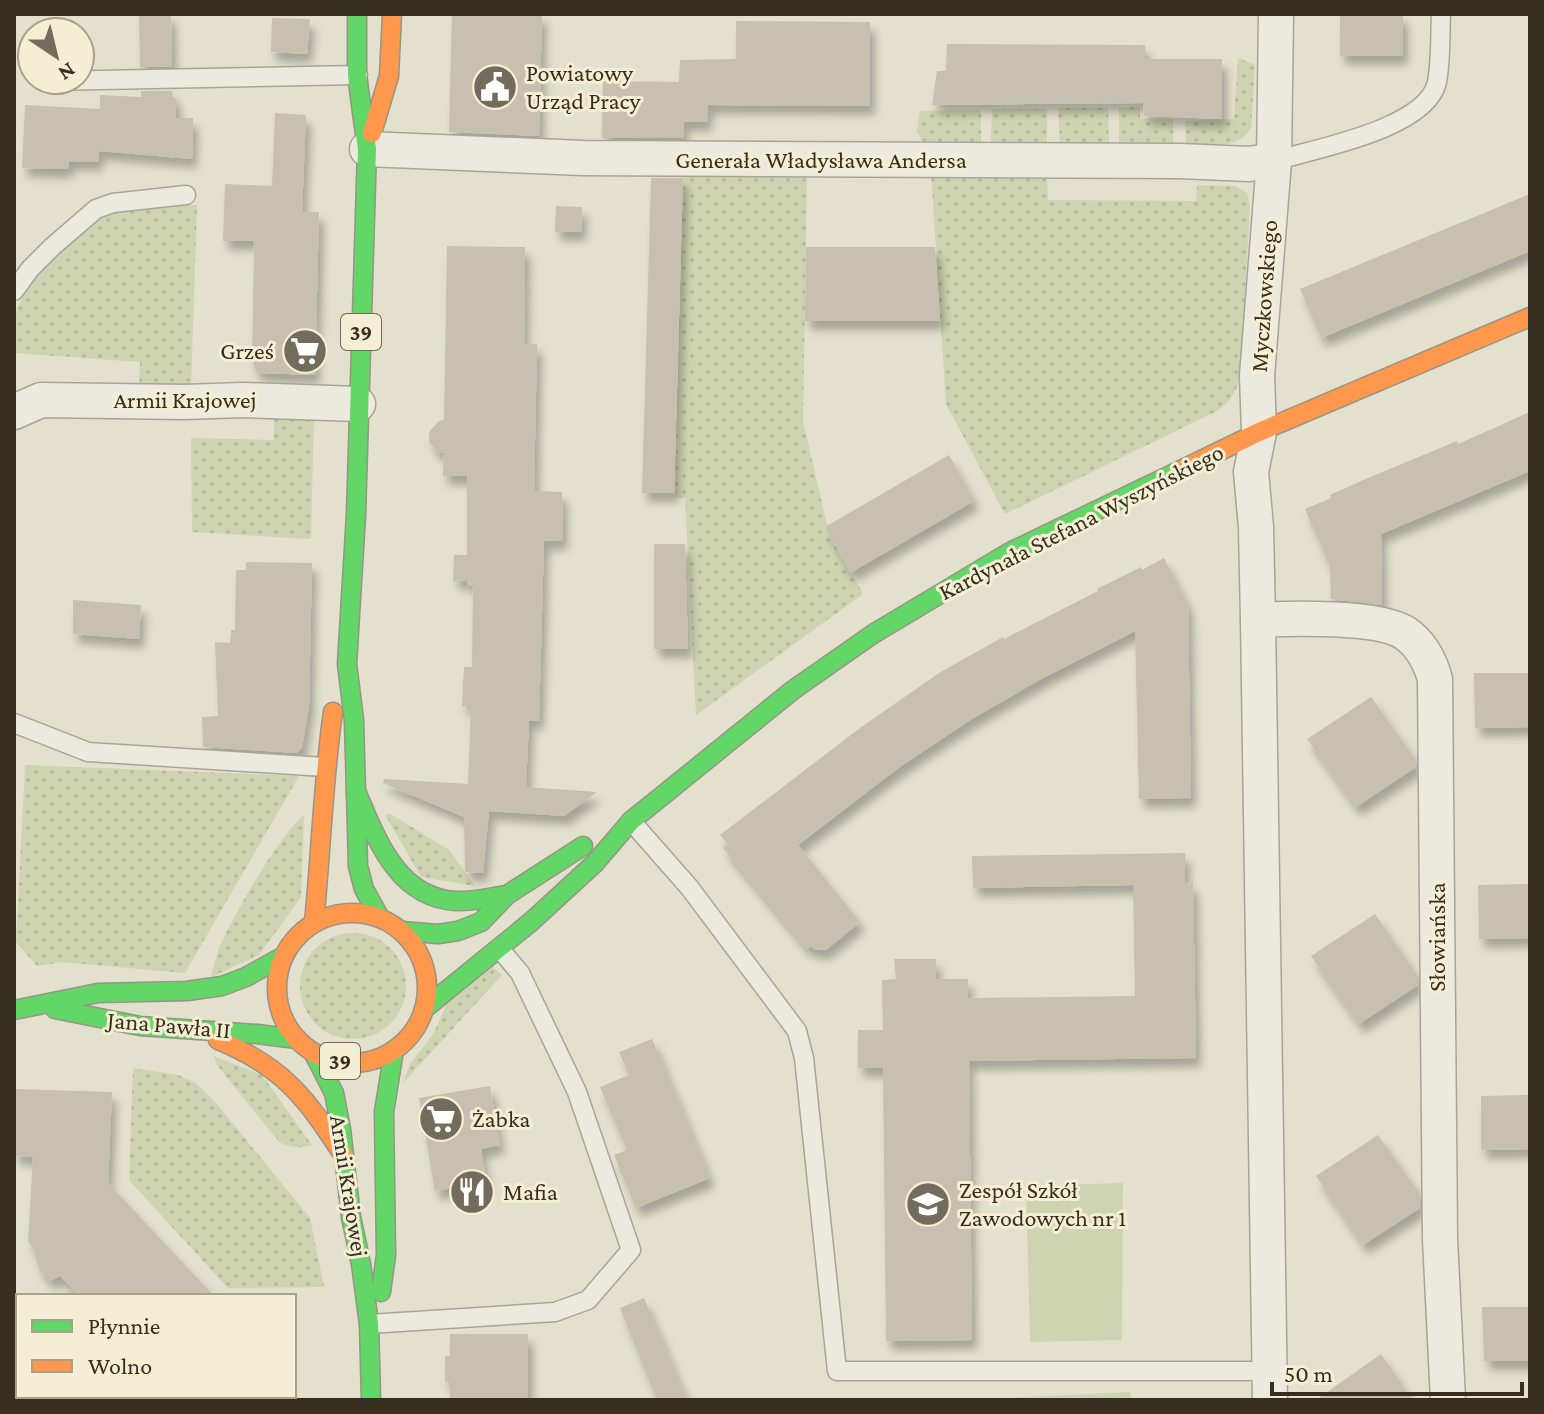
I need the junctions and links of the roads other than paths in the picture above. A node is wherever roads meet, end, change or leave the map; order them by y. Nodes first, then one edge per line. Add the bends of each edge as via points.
1 (357, 14) edge
2 (392, 14) edge
3 (1276, 14) edge
4 (1441, 14) edge
5 (357, 75) junction
6 (389, 76) junction
7 (96, 80) edge
8 (367, 149) junction
9 (1274, 161) junction
10 (186, 195) dead end
11 (14, 291) edge
12 (1530, 317) edge
13 (358, 404) junction
14 (14, 412) edge
15 (1259, 432) junction
16 (1258, 620) junction
17 (347, 664) junction
18 (14, 723) edge
19 (325, 767) junction
20 (356, 790) junction
21 (631, 821) junction
22 (507, 895) junction
23 (380, 918) junction
24 (314, 923) junction
25 (402, 931) junction
26 (499, 948) junction
27 (284, 956) junction
28 (41, 1005) junction
29 (424, 1009) junction
30 (14, 1010) edge
31 (189, 1030) junction
32 (297, 1039) junction
33 (394, 1050) junction
34 (313, 1052) junction
35 (344, 1156) junction
36 (369, 1324) junction
37 (1270, 1386) edge
38 (371, 1400) edge
39 (1448, 1400) edge

1 - 5 street, 39
2 - 6 street, 39
3 - 9 street, Myczkowskiego
4 - 9 lane via 1437,85 1426,103 1369,133
5 - 6 lane
5 - 7 lane
5 - 8 street, 39
6 - 8 street, 39
8 - 9 street, Generała Władysława Andersa via 583,158
8 - 13 street, 39
9 - 15 street, Myczkowskiego via 1257,376
10 - 11 lane via 96,209 30,269
12 - 15 street, Kardynała Stefana Wyszyńskiego
13 - 14 street, Armii Krajowej via 41,400
13 - 17 street, 39
15 - 16 street via 1251,472
15 - 21 street, Kardynała Stefana Wyszyńskiego via 1010,552 936,594 793,690
16 - 37 street
16 - 39 street, Słowiańska via 1309,617 1391,626 1415,641 1435,679 1440,1239
17 - 19 street, 39
17 - 20 street, 39
18 - 19 lane via 88,752
19 - 24 street, 39
20 - 22 street via 381,850 411,886 457,901
20 - 23 street, 39 via 358,866
21 - 22 street, Kardynała Stefana Wyszyńskiego
21 - 26 street, Kardynała Stefana Wyszyńskiego via 595,863
21 - 37 lane via 689,887 797,1031 837,1371
22 - 25 street, Kardynała Stefana Wyszyńskiego via 481,922 458,931
23 - 24 street via 347,913
23 - 25 street
24 - 27 street
25 - 29 street via 424,967
26 - 29 street, Kardynała Stefana Wyszyńskiego
26 - 36 lane via 520,973 577,1092 631,1250 588,1300 555,1312
27 - 28 street, Jana Pawła II via 223,986 92,993
27 - 32 street, 39 via 277,990 286,1024
28 - 30 street, Jana Pawła II
28 - 31 street, Jana Pawła II via 89,1018
29 - 33 street, 39
31 - 32 street, Jana Pawła II
31 - 35 street via 256,1056 283,1074
32 - 34 street, 39
33 - 34 street, 39 via 354,1063
33 - 36 street, Armii Krajowej / 39 via 384,1107 385,1282
34 - 35 street, Armii Krajowej / 39 via 334,1093
35 - 36 street, Armii Krajowej / 39
36 - 38 street, Armii Krajowej / 39

